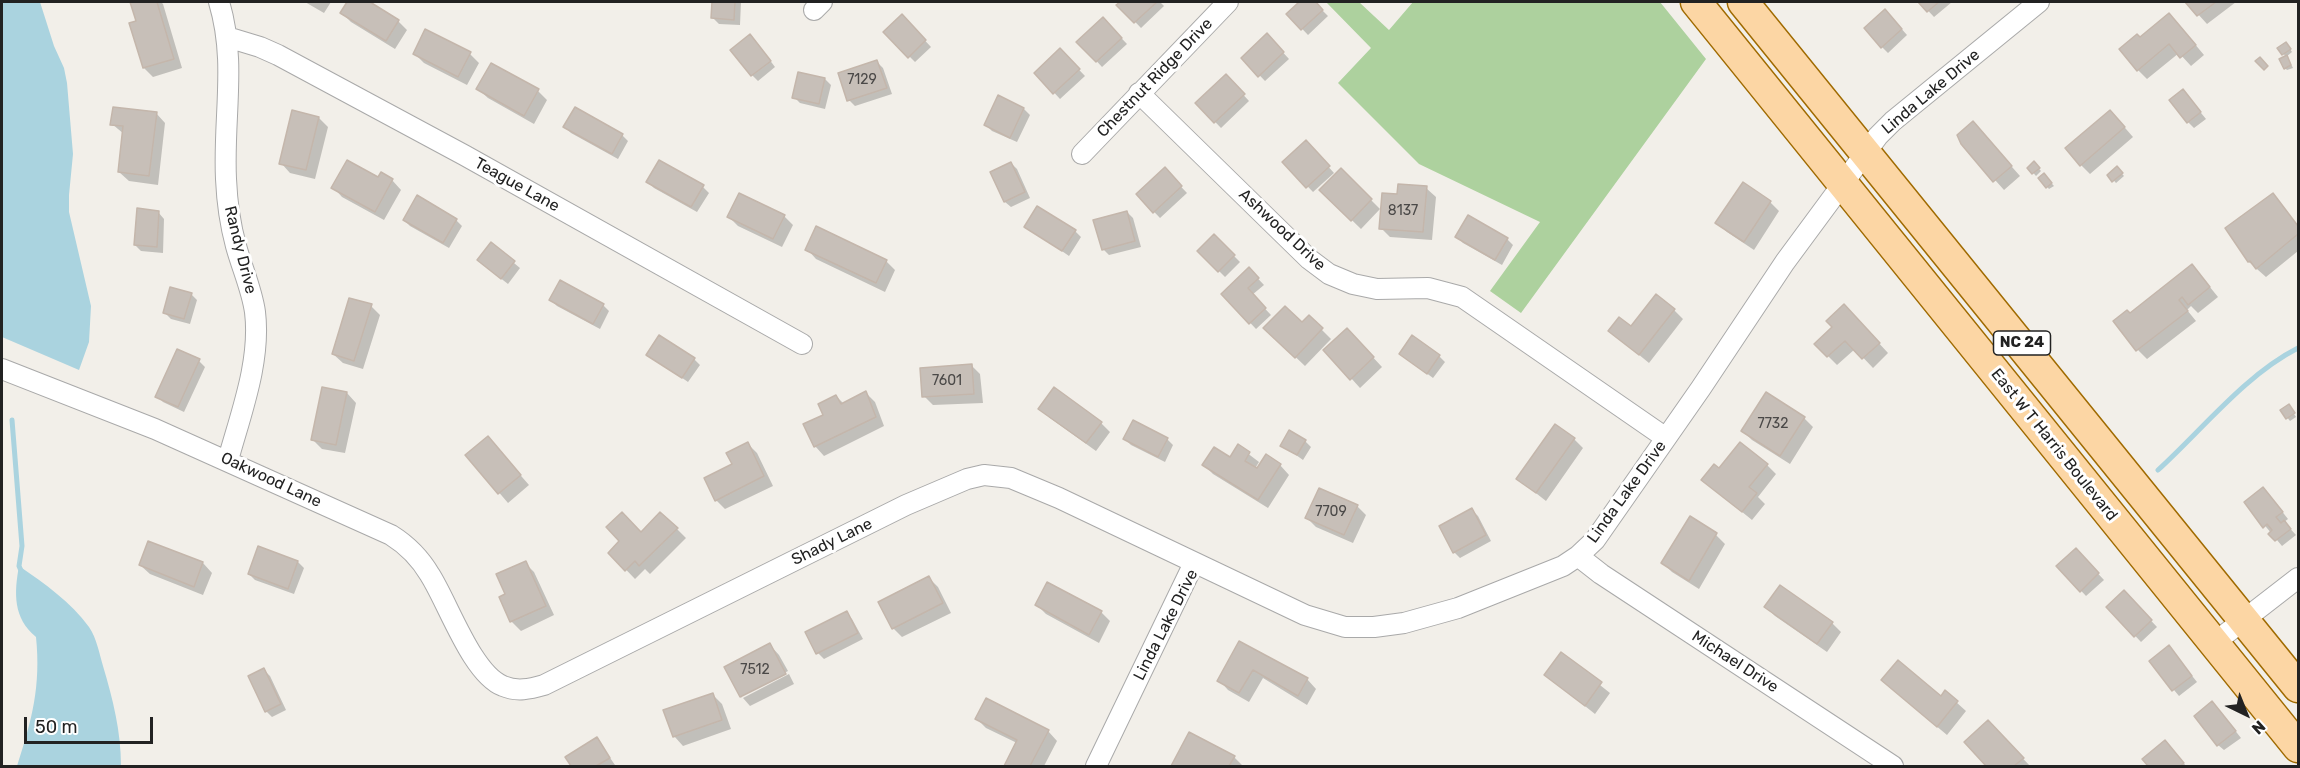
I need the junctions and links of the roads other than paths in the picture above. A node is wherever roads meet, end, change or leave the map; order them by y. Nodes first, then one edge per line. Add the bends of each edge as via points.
1 (219, 2) edge
2 (1228, 2) edge
3 (1696, 2) edge
4 (1743, 2) edge
5 (2039, 2) edge
6 (227, 37) junction
7 (1139, 93) junction
8 (1866, 153) junction
9 (1082, 154) dead end
10 (1842, 184) junction
11 (802, 344) dead end
12 (2, 369) edge
13 (1666, 438) junction
14 (228, 460) junction
15 (1578, 556) junction
16 (1194, 563) junction
17 (2298, 578) edge
18 (2245, 620) junction
19 (2214, 644) junction
20 (478, 665) joint
21 (2298, 687) edge
22 (2298, 747) edge
23 (1096, 766) edge
24 (1893, 766) edge

1 - 6 street, Randy Drive
2 - 7 street, Chestnut Ridge Drive
3 - 10 main road, East W T Harris Boulevard / NC 24
4 - 8 main road, NC 24
5 - 8 street, Linda Lake Drive via 1893,121
6 - 11 street, Teague Lane via 278,56
6 - 14 street, Randy Drive via 228,212 252,299 256,339
7 - 9 street, Chestnut Ridge Drive
7 - 13 street, Ashwood Drive via 1309,259 1329,273 1377,289 1428,288 1462,297
8 - 10 street, Linda Lake Drive
8 - 18 main road, NC 24
10 - 13 street, Linda Lake Drive
10 - 19 main road, East W T Harris Boulevard / NC 24
12 - 14 street, Oakwood Lane
13 - 15 street, Linda Lake Drive via 1594,540
14 - 20 street, Oakwood Lane via 401,542 430,575
15 - 16 street, Linda Lake Drive via 1563,566 1458,608 1374,627 1336,625 1305,615
15 - 24 street, Michael Drive
16 - 20 street, Shady Lane via 1011,478 984,475 906,505 544,686 527,690 504,687
16 - 23 street, Linda Lake Drive
17 - 18 street
18 - 19 street
18 - 21 main road, NC 24
19 - 22 main road, East W T Harris Boulevard / NC 24

